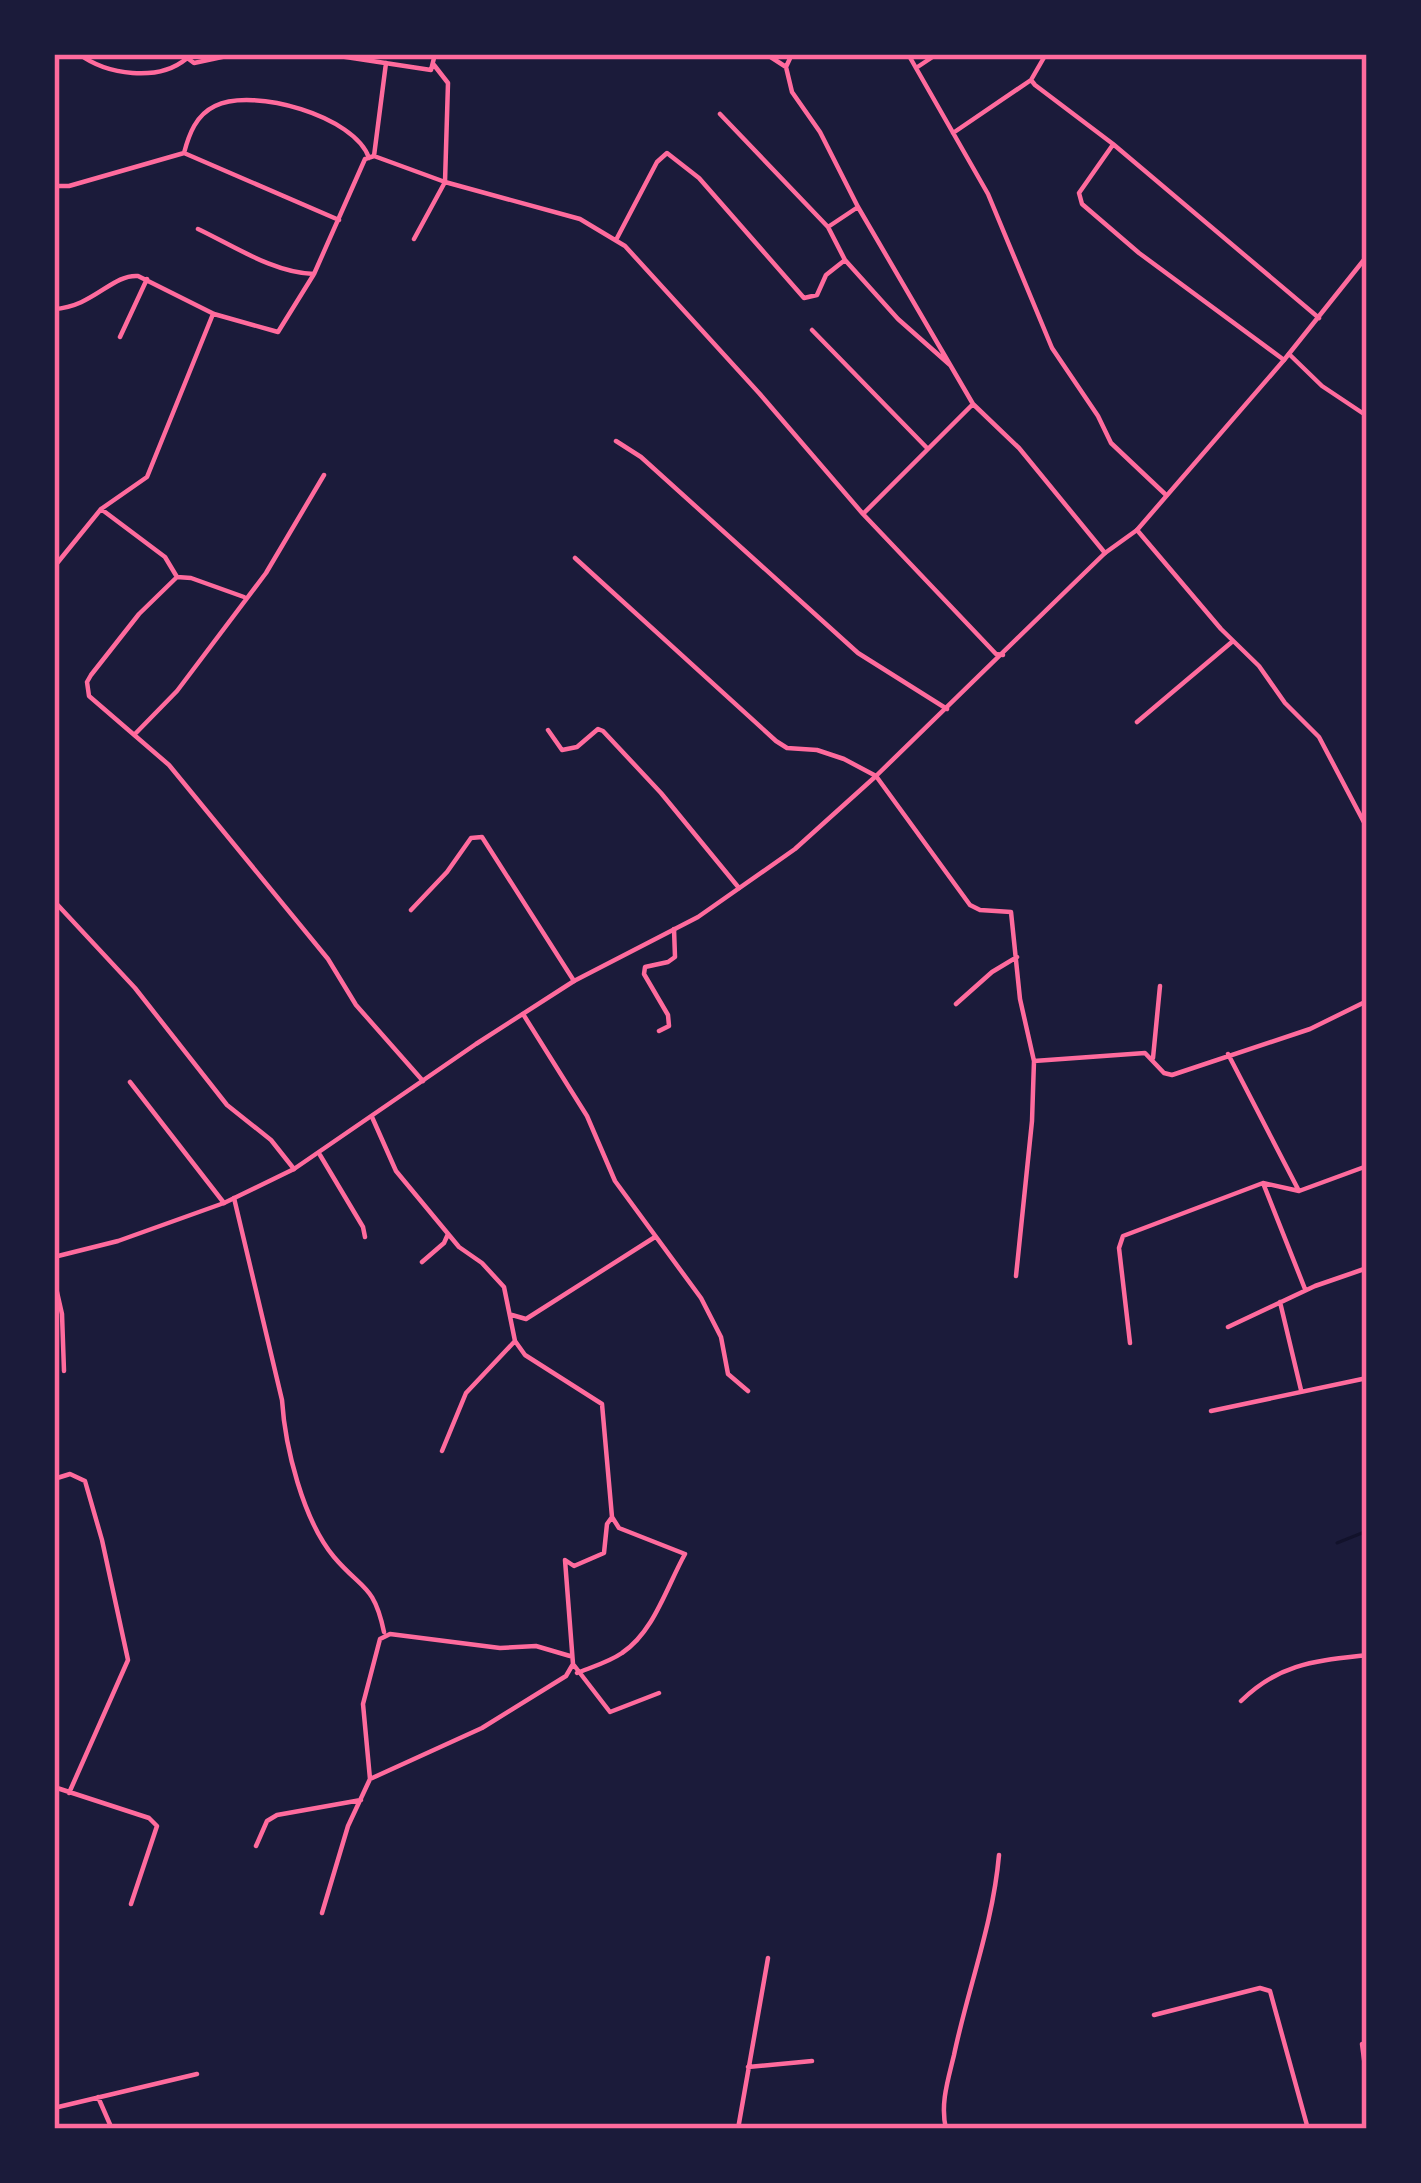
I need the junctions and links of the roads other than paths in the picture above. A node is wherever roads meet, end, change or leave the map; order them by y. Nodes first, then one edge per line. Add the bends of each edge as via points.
1 (79, 54) edge
2 (236, 54) edge
3 (326, 54) edge
4 (435, 54) edge
5 (766, 54) edge
6 (793, 54) edge
7 (908, 54) edge
8 (937, 54) edge
9 (1056, 54) edge
10 (1045, 55) edge
11 (184, 57) edge
12 (386, 63) junction
13 (434, 65) junction
14 (786, 67) junction
15 (916, 68) junction
16 (1030, 80) junction
17 (720, 114) dead end
18 (953, 133) junction
19 (1113, 145) junction
20 (184, 153) junction
21 (372, 156) junction
22 (445, 182) junction
23 (54, 186) edge
24 (858, 207) junction
25 (339, 220) junction
26 (829, 227) junction
27 (198, 229) dead end
28 (414, 239) dead end
29 (616, 240) junction
30 (1367, 256) edge
31 (845, 260) junction
32 (314, 274) junction
33 (147, 279) junction
34 (54, 309) edge
35 (214, 314) junction
36 (1319, 318) junction
37 (812, 330) dead end
38 (121, 337) dead end
39 (1287, 357) junction
40 (954, 369) junction
41 (973, 404) junction
42 (1367, 416) edge
43 (616, 441) dead end
44 (928, 449) junction
45 (324, 475) dead end
46 (1165, 494) junction
47 (101, 509) junction
48 (863, 514) junction
49 (1137, 530) junction
50 (1105, 553) junction
51 (575, 558) dead end
52 (54, 567) edge
53 (178, 577) junction
54 (244, 597) junction
55 (1233, 640) junction
56 (1003, 655) junction
57 (947, 709) junction
58 (1137, 722) dead end
59 (548, 730) dead end
60 (134, 734) junction
61 (876, 776) junction
62 (1367, 828) edge
63 (739, 888) junction
64 (54, 902) edge
65 (411, 910) dead end
66 (674, 929) junction
67 (1017, 957) junction
68 (574, 982) junction
69 (1160, 986) dead end
70 (1367, 1001) edge
71 (956, 1004) dead end
72 (523, 1014) junction
73 (659, 1031) dead end
74 (1228, 1054) junction
75 (1153, 1058) junction
76 (1034, 1061) junction
77 (423, 1081) junction
78 (130, 1082) dead end
79 (371, 1118) junction
80 (320, 1155) junction
81 (1367, 1166) edge
82 (295, 1169) junction
83 (1263, 1183) junction
84 (1299, 1191) junction
85 (235, 1198) junction
86 (224, 1203) junction
87 (448, 1234) junction
88 (365, 1238) dead end
89 (655, 1238) junction
90 (54, 1257) edge
91 (422, 1262) dead end
92 (1367, 1268) edge
93 (1016, 1276) dead end
94 (54, 1279) edge
95 (1306, 1291) junction
96 (1280, 1303) junction
97 (512, 1315) junction
98 (1228, 1327) dead end
99 (515, 1341) junction
100 (1130, 1343) dead end
101 (64, 1371) dead end
102 (1367, 1378) edge
103 (748, 1391) dead end
104 (1301, 1391) junction
105 (1211, 1411) dead end
106 (442, 1451) dead end
107 (54, 1479) edge
108 (613, 1517) junction
109 (384, 1635) junction
110 (1367, 1654) edge
111 (571, 1660) junction
112 (578, 1672) junction
113 (659, 1693) dead end
114 (1241, 1701) dead end
115 (370, 1778) junction
116 (54, 1787) edge
117 (69, 1793) junction
118 (361, 1799) junction
119 (256, 1846) dead end
120 (999, 1855) dead end
121 (131, 1904) dead end
122 (322, 1913) dead end
123 (768, 1958) dead end
124 (1154, 2015) dead end
125 (1362, 2044) dead end
126 (812, 2061) dead end
127 (748, 2067) junction
128 (197, 2074) dead end
129 (1367, 2082) edge
130 (98, 2097) junction
131 (54, 2108) edge
132 (112, 2129) edge
133 (738, 2129) edge
134 (946, 2129) edge
135 (1308, 2129) edge

1 - 11 street via 140,73 172,71
2 - 11 street via 194,63
3 - 12 street
4 - 13 street
5 - 14 street
6 - 14 street
7 - 15 street
8 - 15 street
9 - 10 street
10 - 16 street
12 - 13 street
12 - 21 street
13 - 22 street via 448,83
14 - 24 street via 792,92
15 - 18 street
16 - 18 street
16 - 19 street
17 - 26 street
18 - 46 street via 988,194 1052,348 1111,443
19 - 36 street
19 - 39 street via 1079,193 1082,204
20 - 21 street via 200,118 234,100 335,122
20 - 23 street
20 - 25 street
21 - 22 street
21 - 25 street
22 - 28 street
22 - 29 street via 580,219
24 - 26 street
24 - 40 street
25 - 32 street
26 - 31 street
27 - 32 street
29 - 31 street via 667,153 699,178 804,298 817,295
29 - 48 street
30 - 36 street
31 - 40 street
32 - 35 street via 278,332
33 - 34 street via 125,275 85,303
33 - 35 street
33 - 38 street
35 - 47 street via 147,477
36 - 39 street
37 - 44 street
39 - 42 street
39 - 46 street
40 - 41 street
41 - 44 street
41 - 50 street
43 - 57 street via 858,653
44 - 48 street
45 - 54 street
46 - 49 street
47 - 52 street
47 - 53 street via 166,557
48 - 56 street
49 - 50 street
49 - 55 street
50 - 56 street
51 - 61 street via 776,741
53 - 54 street
53 - 60 street via 86,682 89,696
54 - 60 street via 177,691
55 - 58 street
55 - 62 street via 1319,737
56 - 57 street
57 - 61 street
59 - 63 street via 562,751 603,731
60 - 77 street via 169,765
61 - 63 street
61 - 67 street via 970,905 1011,911
63 - 66 street
64 - 82 street via 135,988 226,1106
65 - 68 street via 471,838 482,837
66 - 68 street
66 - 73 street via 675,956 645,967 668,1016 669,1026
67 - 71 street
67 - 76 street
68 - 72 street
69 - 75 street
70 - 74 street
72 - 77 street
72 - 89 street
74 - 75 street via 1172,1076
74 - 84 street
75 - 76 street via 1138,1052
76 - 93 street
77 - 79 street
78 - 86 street
79 - 80 street
79 - 87 street via 396,1171
80 - 82 street
80 - 88 street
81 - 84 street
82 - 85 street
83 - 84 street
83 - 95 street
83 - 100 street via 1123,1236
85 - 86 street
85 - 109 street via 304,1501 332,1556 378,1604
86 - 90 street
87 - 91 street
87 - 97 street via 504,1287
89 - 97 street via 526,1319
89 - 103 street via 701,1298 728,1374
92 - 95 street
94 - 101 street
95 - 96 street
96 - 98 street
96 - 104 street
97 - 99 street
99 - 106 street via 466,1393
99 - 108 street via 602,1404
102 - 104 street
104 - 105 street
107 - 117 street via 70,1474 85,1481 128,1660
108 - 111 street via 604,1552 574,1566 565,1560
108 - 112 street via 619,1528 685,1554 634,1643
109 - 111 street via 536,1646
109 - 115 street via 365,1685
110 - 114 street via 1266,1676
111 - 112 street
111 - 115 street via 555,1684 497,1719
112 - 113 street via 610,1712
115 - 118 street
116 - 117 street
117 - 121 street via 158,1826
118 - 119 street via 278,1815
118 - 122 street
120 - 134 street via 943,2107
123 - 127 street
124 - 135 street via 1270,1991
125 - 129 street
126 - 127 street
127 - 133 street
128 - 130 street
130 - 131 street
130 - 132 street

